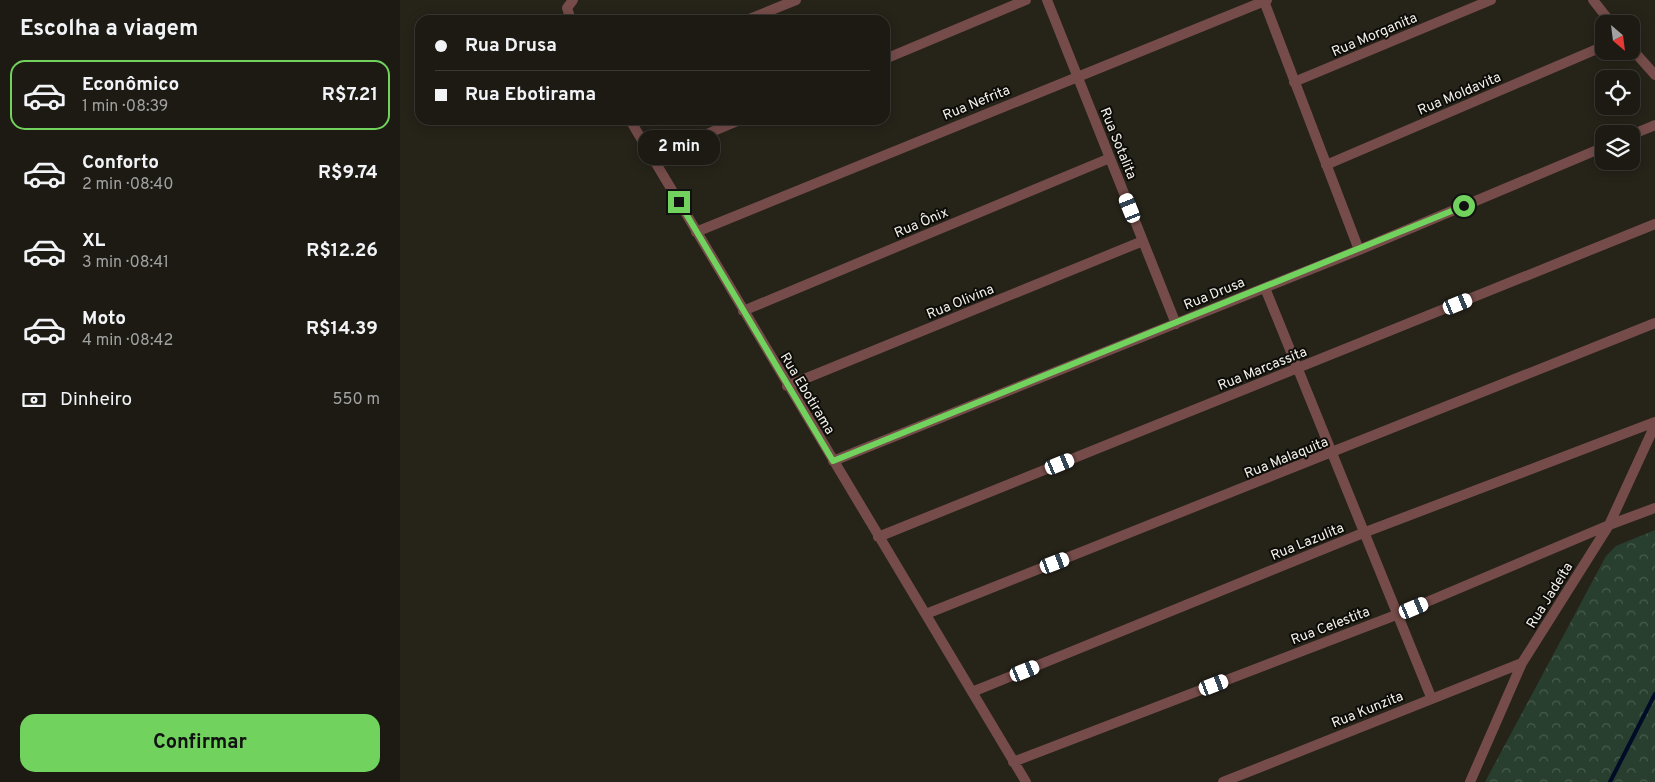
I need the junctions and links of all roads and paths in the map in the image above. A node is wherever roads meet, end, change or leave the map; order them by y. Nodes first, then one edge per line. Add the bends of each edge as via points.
1 (573, 0) edge
2 (796, 0) edge
3 (1026, 0) edge
4 (1047, 0) edge
5 (1491, 0) edge
6 (1593, 0) edge
7 (1265, 1) edge
8 (569, 15) edge
9 (759, 15) edge
10 (1605, 15) edge
11 (1595, 50) edge
12 (890, 57) edge
13 (1640, 58) edge
14 (1655, 74) edge
15 (1077, 75) junction
16 (1294, 82) junction
17 (633, 125) edge
18 (728, 125) edge
19 (1655, 125) edge
20 (1640, 131) edge
21 (1595, 151) edge
22 (652, 157) junction
23 (1110, 158) junction
24 (1326, 165) junction
25 (1655, 224) edge
26 (696, 232) junction
27 (1143, 241) junction
28 (1359, 250) junction
29 (1265, 288) junction
30 (743, 311) junction
31 (1655, 323) edge
32 (1176, 324) junction
33 (1297, 369) junction
34 (787, 386) junction
35 (1655, 423) edge
36 (1332, 454) junction
37 (833, 461) junction
38 (1655, 508) edge
39 (1609, 525) junction
40 (1363, 533) junction
41 (878, 537) junction
42 (926, 614) junction
43 (1396, 615) junction
44 (1522, 663) junction
45 (972, 692) junction
46 (1431, 698) junction
47 (1013, 762) junction
48 (1468, 781) edge
49 (1026, 782) edge
50 (1223, 782) edge

1 - 8 street via 567,8
2 - 9 street
3 - 12 street
4 - 15 street, Rua Sotalita
5 - 16 street, Rua Morganita
6 - 10 street
7 - 15 street, Rua Nefrita
7 - 16 street
11 - 24 street, Rua Moldavita
13 - 14 street
15 - 23 street, Rua Sotalita
15 - 26 street, Rua Nefrita
16 - 24 street
17 - 22 street, Rua Ebotirama
18 - 22 street
19 - 20 street
21 - 28 street, Rua Drusa
22 - 26 street, Rua Ebotirama
23 - 27 street, Rua Sotalita
23 - 30 street, Rua Ônix
24 - 28 street
25 - 33 street, Rua Marcassita
26 - 30 street, Rua Ebotirama
27 - 32 street, Rua Sotalita
27 - 34 street, Rua Olivina
28 - 29 street, Rua Drusa
29 - 32 street, Rua Drusa
29 - 33 street
30 - 34 street, Rua Ebotirama
31 - 36 street, Rua Malaquita
32 - 37 street, Rua Drusa
33 - 36 street
33 - 41 street, Rua Marcassita
34 - 37 street, Rua Ebotirama
35 - 39 street, Rua Jadeíta
35 - 40 street, Rua Lazulita
36 - 40 street
36 - 42 street, Rua Malaquita
37 - 41 street, Rua Ebotirama
38 - 39 street, Rua Celestita
39 - 43 street, Rua Celestita
39 - 44 street, Rua Jadeíta
40 - 43 street
40 - 45 street, Rua Lazulita
41 - 42 street, Rua Ebotirama
42 - 45 street, Rua Ebotirama
43 - 46 street
43 - 47 street, Rua Celestita
44 - 46 street, Rua Kunzita
44 - 48 street, Rua Jadeíta
45 - 47 street, Rua Ebotirama
46 - 50 street, Rua Kunzita
47 - 49 street, Rua Ebotirama

